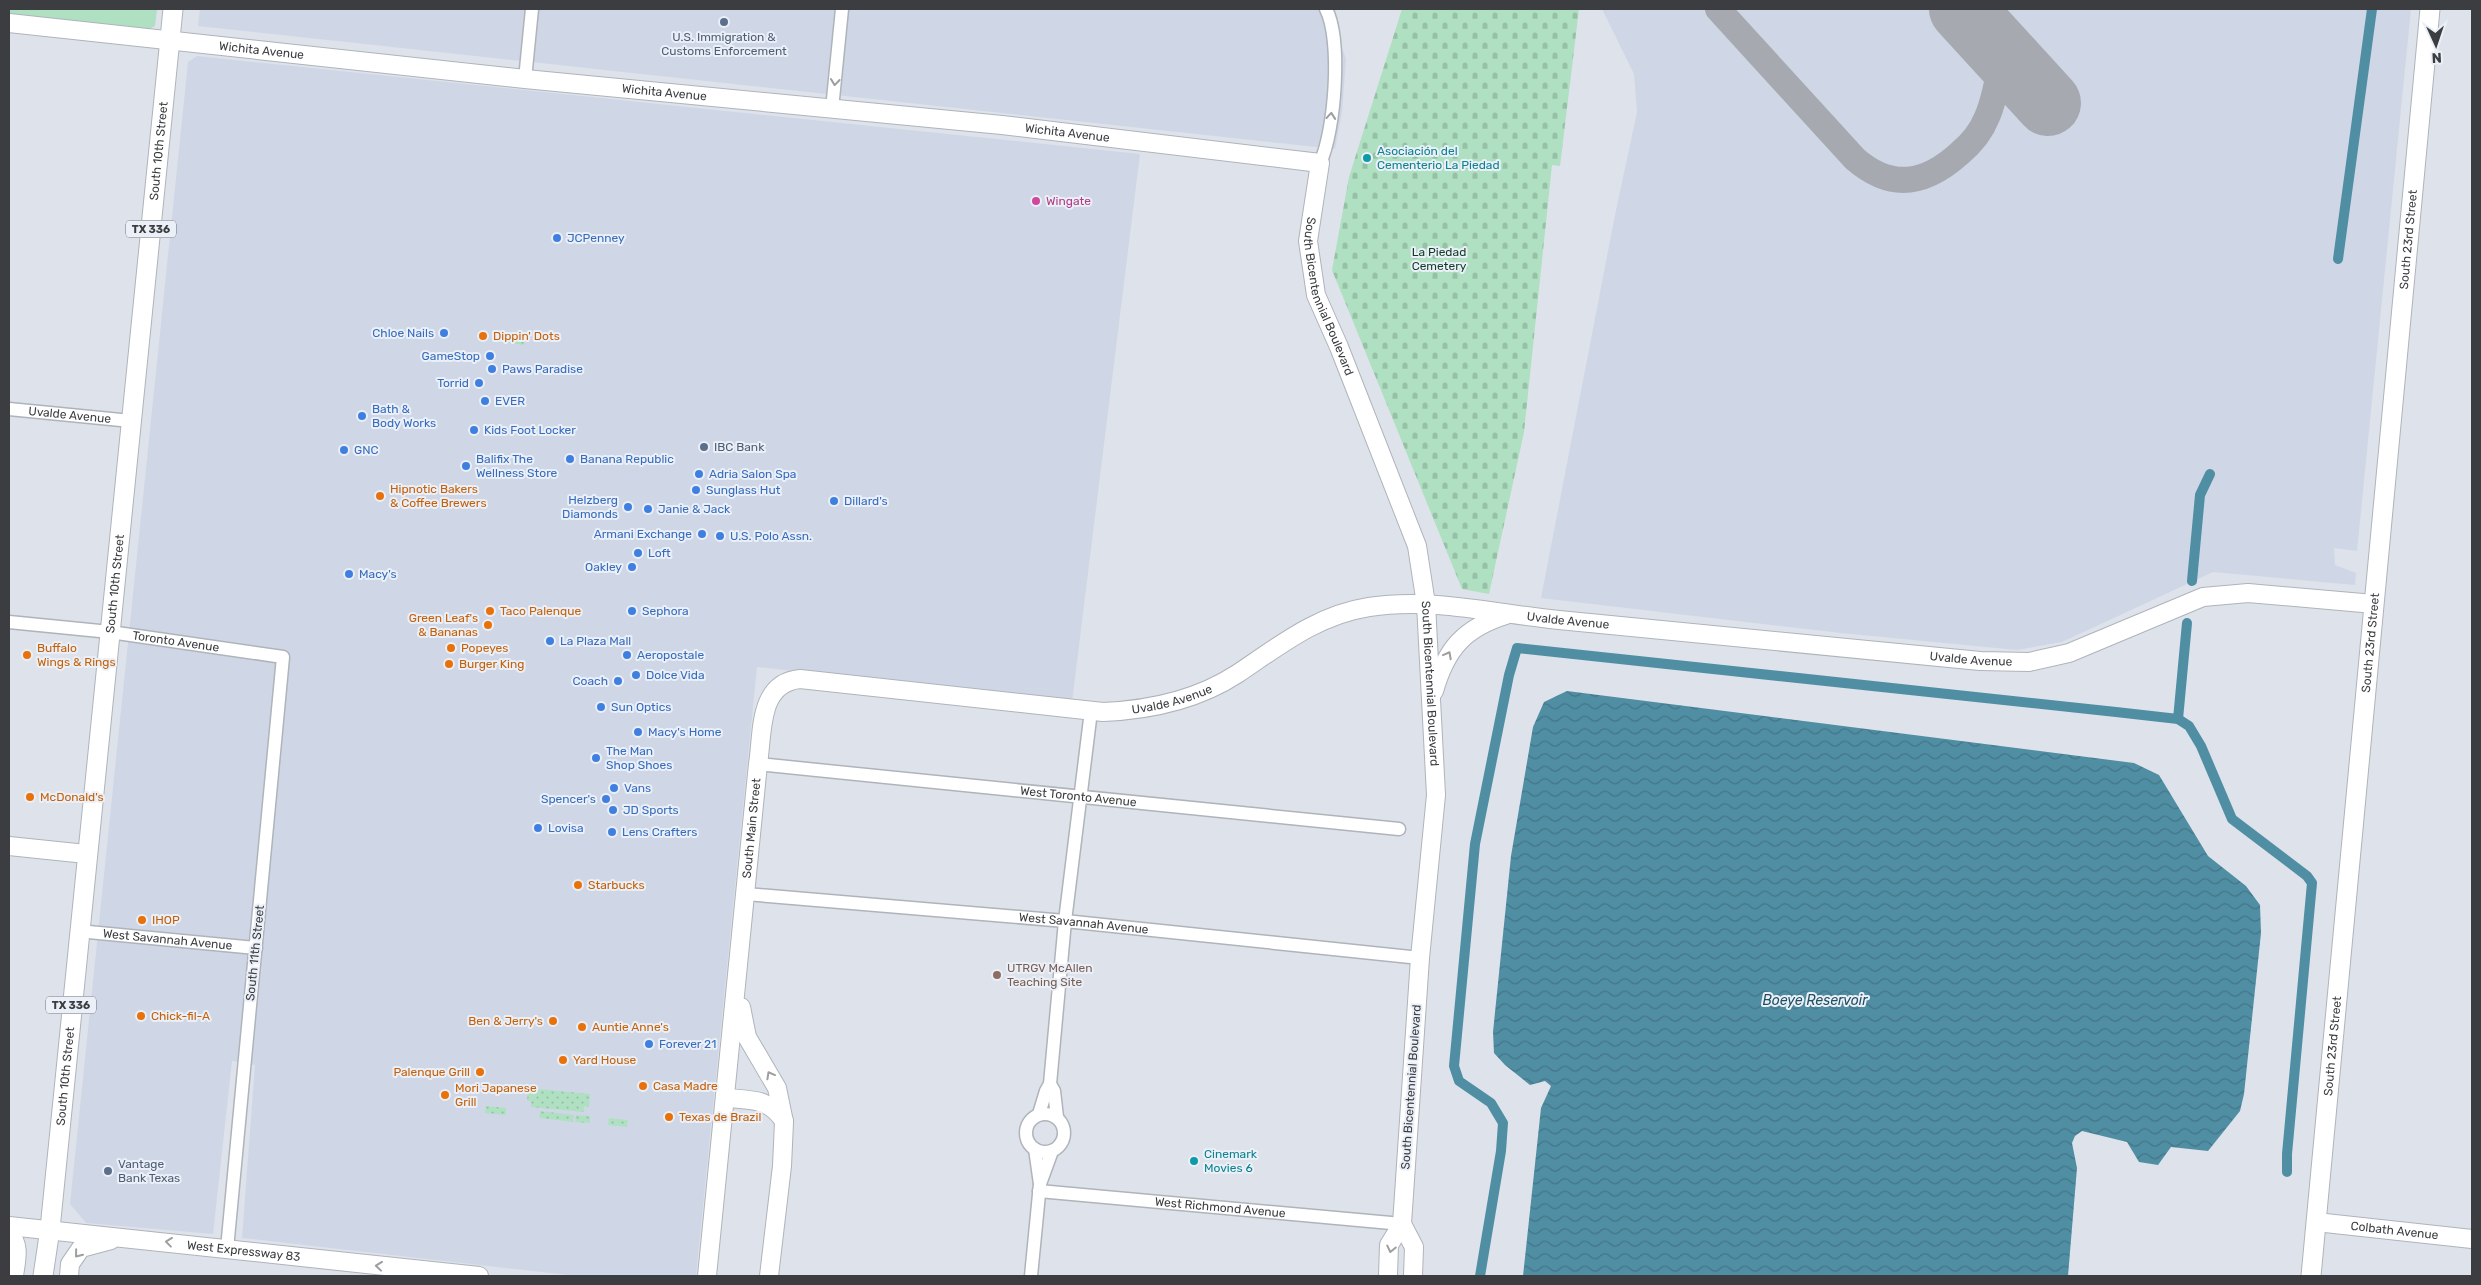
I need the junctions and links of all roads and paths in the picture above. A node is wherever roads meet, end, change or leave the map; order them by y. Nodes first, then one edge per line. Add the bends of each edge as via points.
1 (173, 9) edge
2 (532, 9) edge
3 (842, 9) edge
4 (1326, 9) edge
5 (2430, 9) edge
6 (9, 23) edge
7 (170, 41) junction
8 (525, 79) junction
9 (832, 109) junction
10 (1320, 162) junction
11 (9, 409) edge
12 (131, 421) junction
13 (1426, 604) junction
14 (2374, 604) junction
15 (1510, 614) junction
16 (9, 622) edge
17 (110, 632) junction
18 (283, 657) joint
19 (776, 687) joint
20 (1431, 701) junction
21 (1091, 711) junction
22 (758, 764) junction
23 (1081, 795) junction
24 (1399, 828) dead end
25 (9, 846) edge
26 (86, 854) junction
27 (746, 894) junction
28 (1066, 921) junction
29 (78, 931) junction
30 (256, 948) junction
31 (1420, 958) junction
32 (738, 971) junction
33 (1050, 1084) junction
34 (725, 1098) junction
35 (1039, 1114) junction
36 (1056, 1117) junction
37 (784, 1122) junction
38 (1035, 1149) junction
39 (1052, 1151) junction
40 (1039, 1187) junction
41 (2316, 1222) junction
42 (1402, 1224) junction
43 (9, 1226) edge
44 (50, 1229) junction
45 (9, 1232) edge
46 (134, 1238) junction
47 (2472, 1239) edge
48 (227, 1250) junction
49 (14, 1276) edge
50 (43, 1276) edge
51 (69, 1276) edge
52 (479, 1276) edge
53 (707, 1276) edge
54 (769, 1276) edge
55 (1031, 1276) edge
56 (1388, 1276) edge
57 (1413, 1276) edge
58 (2311, 1276) edge

1 - 7 main road, South 10th Street / TX 336
2 - 8 street
3 -> 9 street
10 -> 4 street via 1328,146 1336,60
5 - 14 main road, South 23rd Street
6 - 7 street, Wichita Avenue
7 - 8 street, Wichita Avenue
7 - 12 main road, South 10th Street / TX 336
8 - 9 street, Wichita Avenue
9 - 10 street, Wichita Avenue
10 - 13 street, South Bicentennial Boulevard via 1308,241 1316,295 1417,546
11 - 12 street, Uvalde Avenue
12 - 17 main road, South 10th Street / TX 336
13 - 15 street, Uvalde Avenue
13 - 20 street, South Bicentennial Boulevard
13 - 21 street, Uvalde Avenue via 1367,607 1312,625 1236,674 1173,702 1127,711
14 - 15 street, Uvalde Avenue via 2248,592 2203,597 2069,653 2028,662 1980,661
14 - 41 main road, South 23rd Street
20 -> 15 street via 1450,650 1466,634 1488,621
16 - 17 street, Toronto Avenue
17 - 18 street, Toronto Avenue
17 - 26 main road, South 10th Street / TX 336
18 - 30 street, South 11th Street
19 - 21 street, Uvalde Avenue via 800,679
19 - 22 street, South Main Street via 767,704
20 - 31 street, South Bicentennial Boulevard via 1436,795
21 - 23 street
22 - 23 street, West Toronto Avenue
22 - 27 street, South Main Street
23 - 24 street, West Toronto Avenue
23 - 28 street
25 - 26 street
26 - 29 main road, South 10th Street / TX 336
27 - 28 street, West Savannah Avenue
27 - 32 street, South Main Street
28 - 31 street, West Savannah Avenue
28 - 33 street
29 - 30 street, West Savannah Avenue
29 - 44 main road, South 10th Street / TX 336
30 - 48 street, South 11th Street
31 - 42 street, South Bicentennial Boulevard
32 - 34 street, South Main Street
37 -> 32 street, South Main Street via 777,1088 747,1036 742,1019
33 - 35 street
33 - 36 street via 1054,1091
34 - 37 street via 765,1104 776,1109
34 - 53 street, South Main Street
35 - 36 street
35 - 38 street via 1031,1119 1026,1130 1028,1142
36 - 39 street via 1063,1124 1064,1136
37 - 54 street, South Main Street
38 - 39 street
38 - 40 street
39 - 40 street
40 - 42 street, West Richmond Avenue
40 - 55 street
41 - 47 street, Colbath Avenue
41 - 58 main road, South 23rd Street
42 -> 56 street, South Bicentennial Boulevard via 1389,1245
42 - 57 street via 1414,1247
43 - 44 street, West Expressway 83
44 - 46 street, West Expressway 83
44 - 50 main road, South 10th Street / TX 336
45 - 49 street via 18,1253
48 -> 46 street, West Expressway 83
46 -> 51 street via 100,1241 80,1248 70,1264
52 -> 48 street, West Expressway 83

